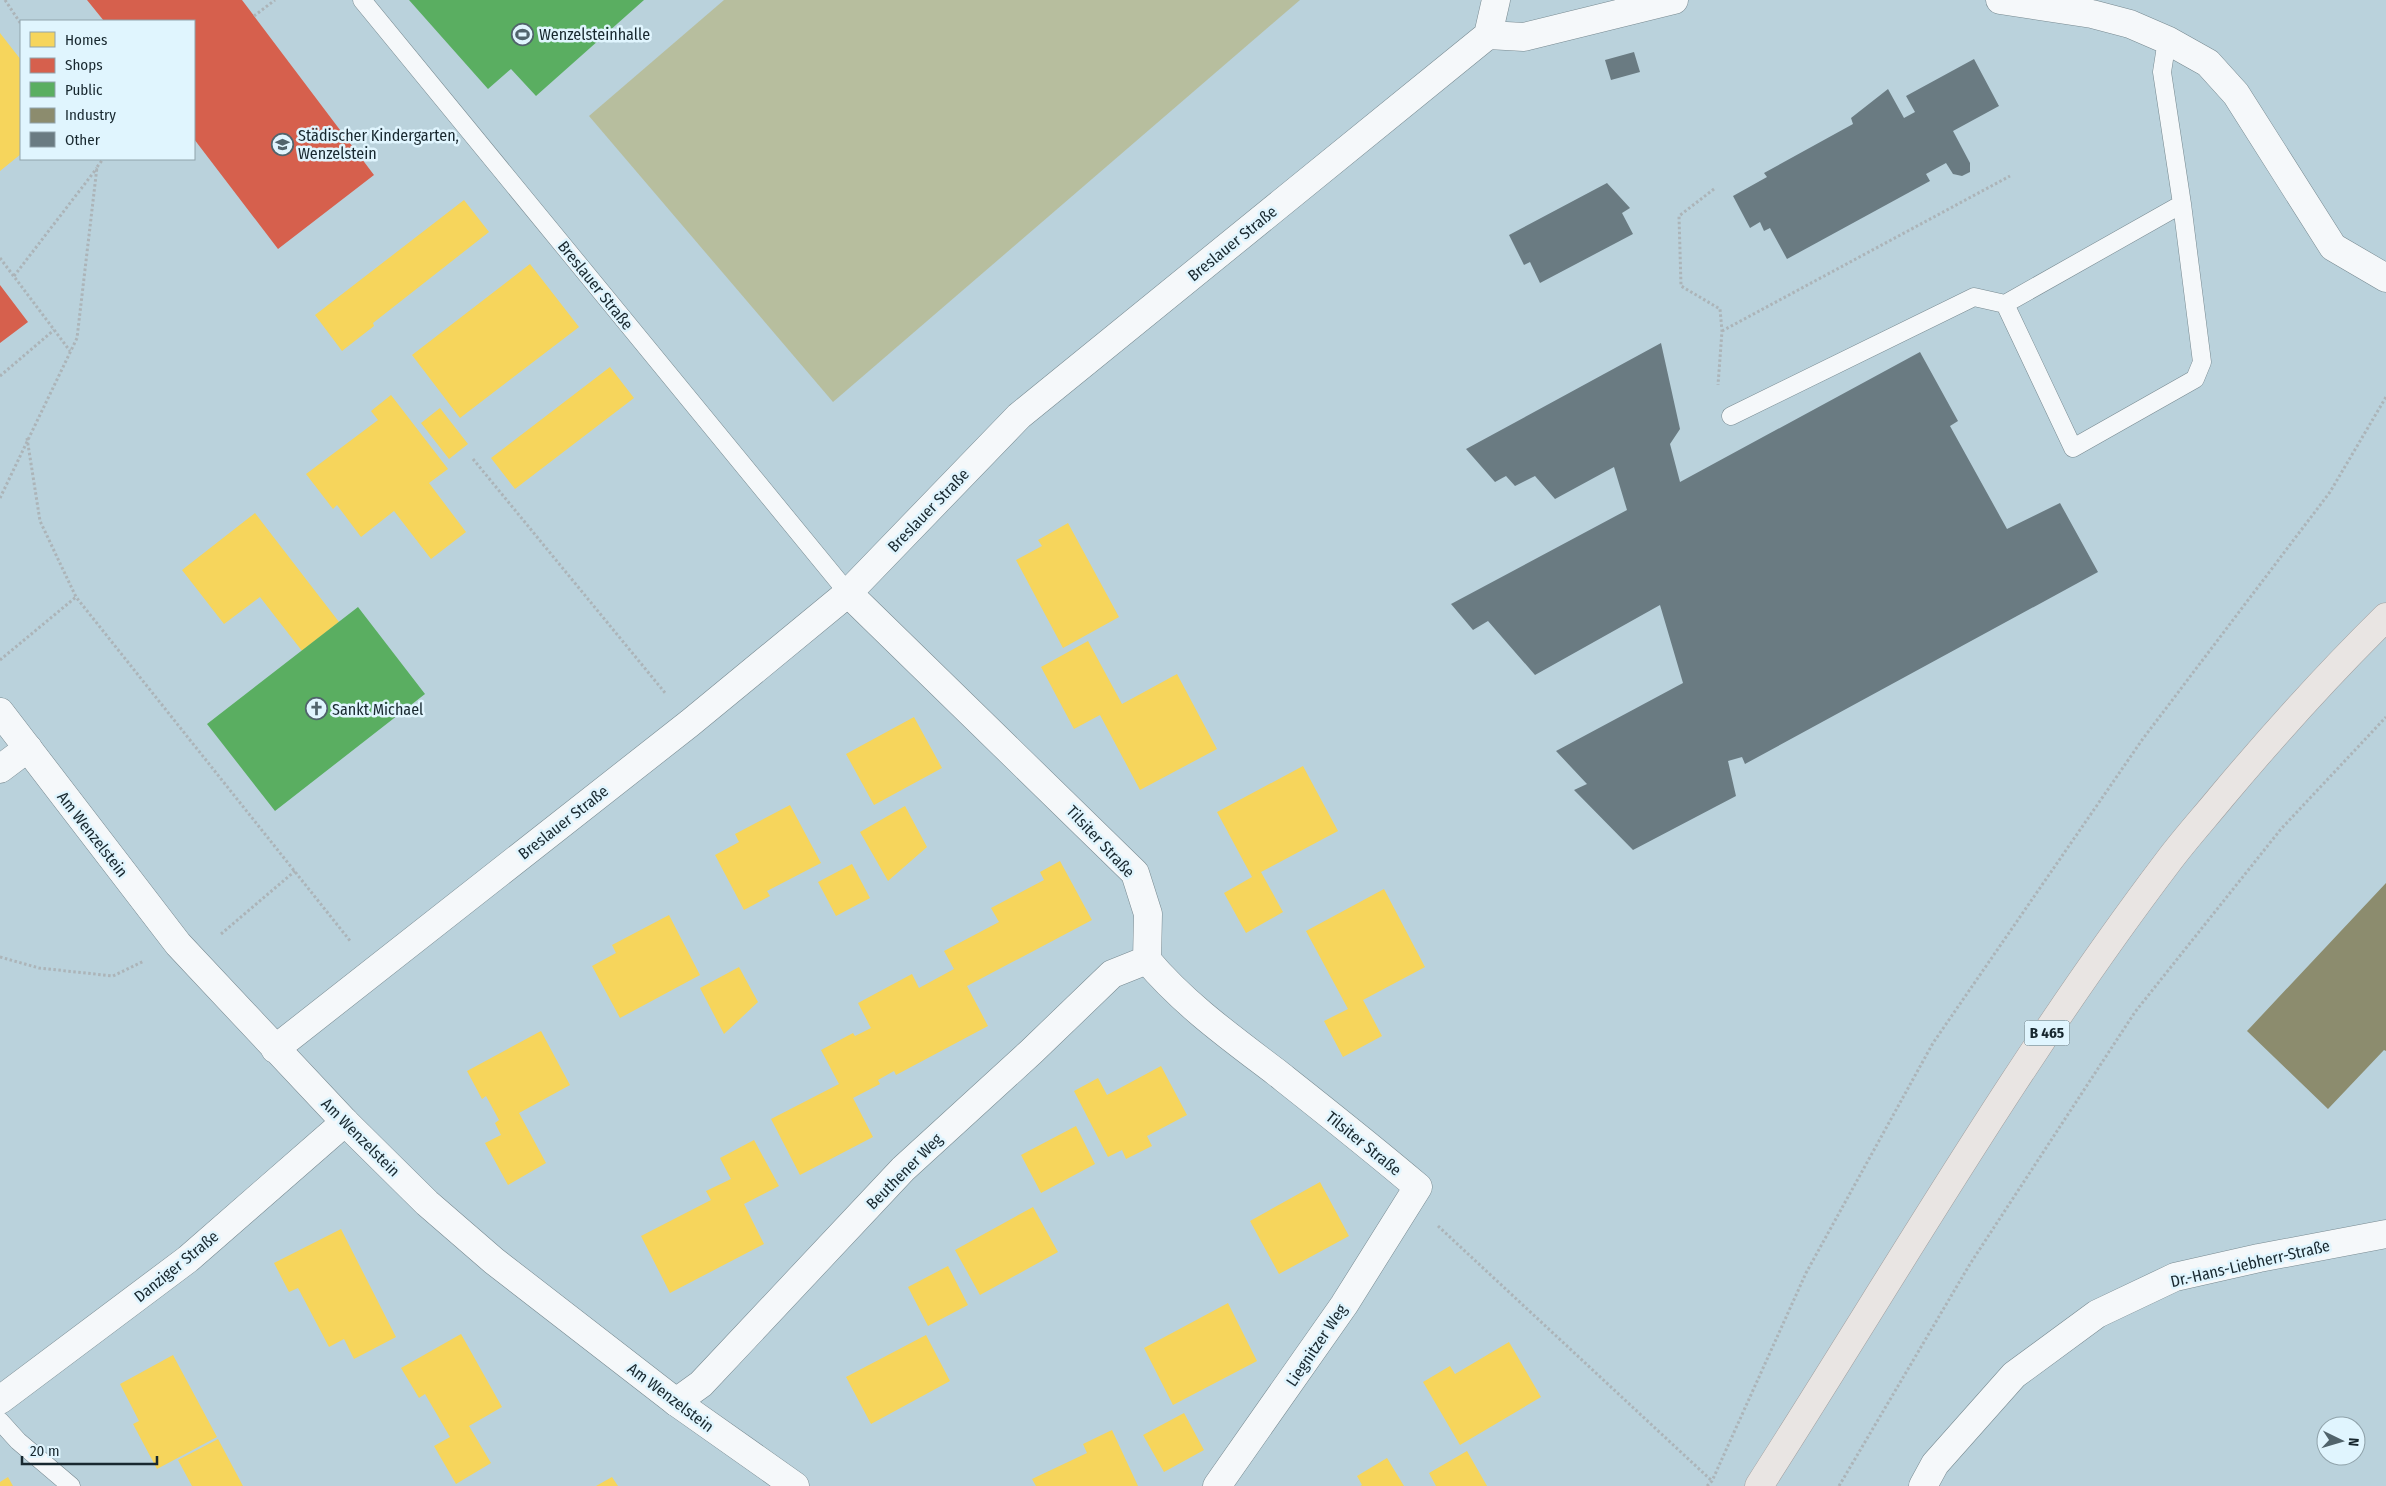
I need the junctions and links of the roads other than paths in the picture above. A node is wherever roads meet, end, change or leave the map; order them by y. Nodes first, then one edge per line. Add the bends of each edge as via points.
1 (362, 0) edge
2 (1496, 0) edge
3 (1674, 0) edge
4 (2000, 0) edge
5 (1488, 35) junction
6 (2167, 40) junction
7 (2182, 204) junction
8 (2386, 278) edge
9 (2005, 304) junction
10 (1731, 416) road end
11 (848, 593) junction
12 (2386, 617) edge
13 (0, 712) edge
14 (28, 748) junction
15 (0, 769) edge
16 (1148, 960) junction
17 (275, 1049) junction
18 (345, 1122) junction
19 (1410, 1200) joint
20 (2386, 1234) edge
21 (0, 1400) edge
22 (676, 1402) junction
23 (0, 1421) edge
24 (70, 1486) edge
25 (795, 1486) edge
26 (1218, 1486) edge
27 (1759, 1486) edge
28 (1923, 1486) edge

1 - 11 lane, Breslauer Straße
2 - 5 street
3 - 5 street via 1524,37
4 - 6 street via 2092,14 2130,24
5 - 11 street, Breslauer Straße via 1019,416
6 - 7 lane via 2162,72
6 - 8 street via 2208,63 2236,94 2333,247
7 - 9 lane
7 - 9 lane via 2202,362 2195,379 2073,448
9 - 10 lane via 1974,297
11 - 16 street, Tilsiter Straße via 1136,873 1148,914
11 - 17 street, Breslauer Straße via 690,723
12 - 27 main road, B 465 via 2259,752 2169,860 2100,954 2005,1096
13 - 14 street, Am Wenzelstein
14 - 15 street
14 - 17 street, Am Wenzelstein via 185,951
16 - 19 street, Tilsiter Straße via 1203,1017 1359,1137 1418,1187
16 - 22 street, Beuthener Weg via 1112,974 903,1169 701,1384
17 - 18 street, Am Wenzelstein
18 - 21 street, Danziger Straße via 188,1259
18 - 22 street, Am Wenzelstein via 427,1203 494,1261
19 - 26 street, Liegnitzer Weg via 1344,1305
20 - 28 street, Dr.-Hans-Liebherr-Straße via 2175,1277 2097,1314 2014,1374 1936,1464
22 - 25 street, Am Wenzelstein
23 - 24 lane

